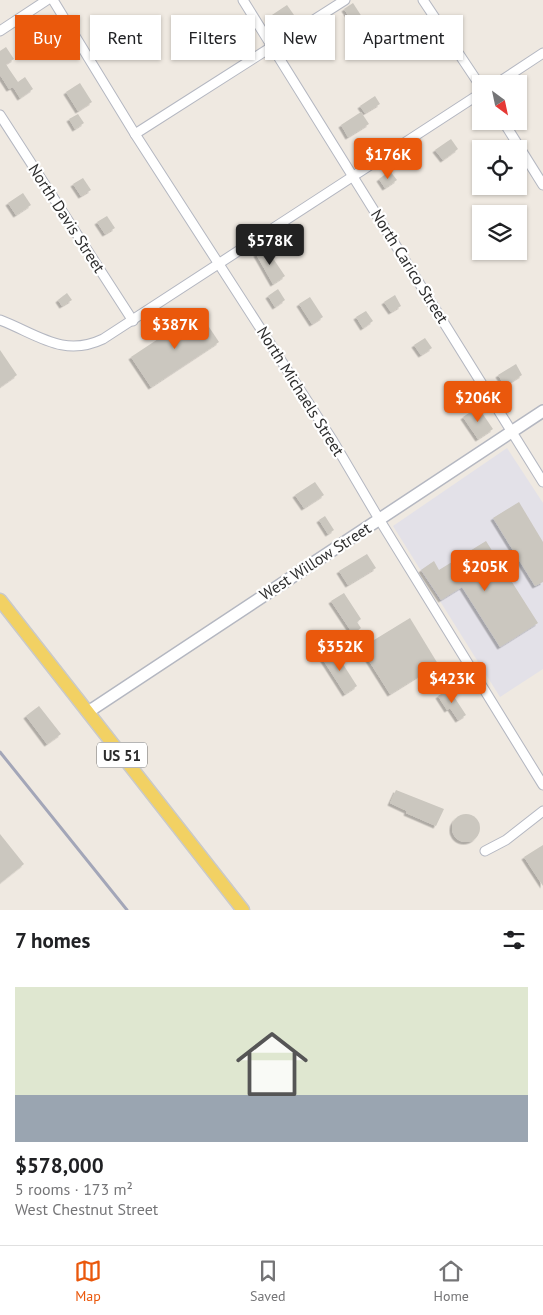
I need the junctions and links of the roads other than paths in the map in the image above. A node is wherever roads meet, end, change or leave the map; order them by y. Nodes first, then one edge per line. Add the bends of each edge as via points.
1 (47, 0) edge
2 (53, 0) edge
3 (243, 0) edge
4 (345, 0) edge
5 (423, 0) edge
6 (322, 15) edge
7 (0, 31) edge
8 (265, 33) edge
9 (265, 52) edge
10 (543, 53) edge
11 (283, 60) edge
12 (473, 75) edge
13 (510, 75) edge
14 (472, 99) edge
15 (0, 115) edge
16 (509, 130) edge
17 (135, 134) junction
18 (354, 176) junction
19 (543, 185) edge
20 (219, 263) junction
21 (0, 320) edge
22 (133, 321) junction
23 (543, 411) edge
24 (512, 432) junction
25 (543, 482) edge
26 (379, 519) junction
27 (0, 600) edge
28 (88, 712) junction
29 (543, 785) edge
30 (543, 811) edge
31 (485, 851) dead end
32 (243, 910) edge

1 - 7 street
2 - 17 street, North Michaels Street
3 - 8 street, North Carico Street
4 - 6 street
5 - 12 street
9 - 17 street
10 - 13 street
11 - 18 street, North Carico Street
14 - 18 street
15 - 22 street, North Davis Street
16 - 19 street
17 - 20 street, North Michaels Street
18 - 20 street
18 - 24 street, North Carico Street
20 - 22 street
20 - 26 street, North Michaels Street via 334,440
21 - 22 street via 54,343 74,347 87,347
23 - 24 street, West Willow Street
24 - 25 street, North Carico Street
24 - 26 street, West Willow Street
26 - 28 street, West Willow Street
26 - 29 street, North Michaels Street
27 - 28 main road, US 51
28 - 32 main road, US 51
30 - 31 street via 506,840

